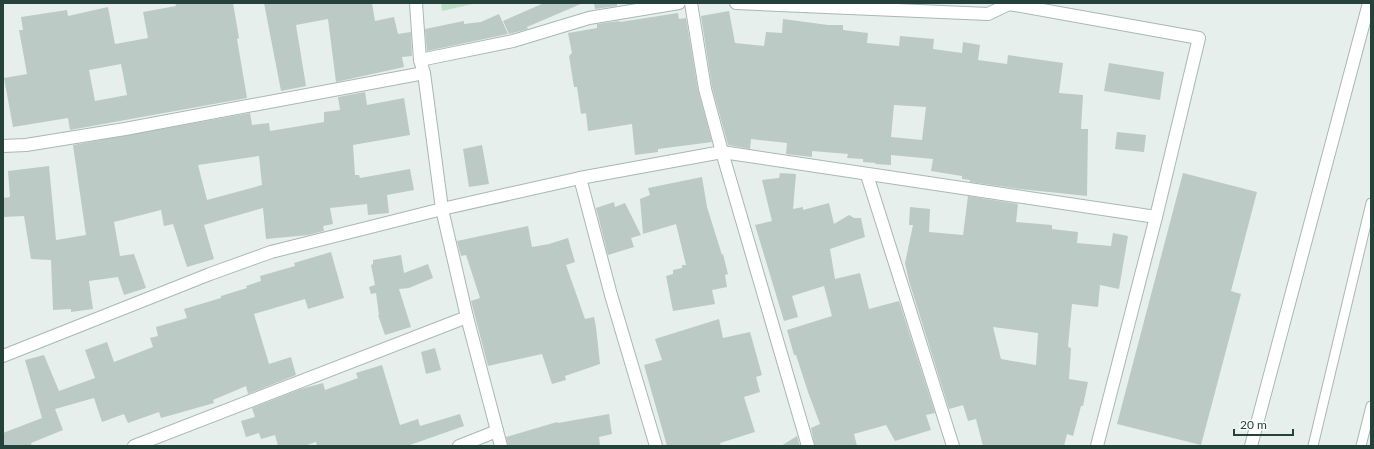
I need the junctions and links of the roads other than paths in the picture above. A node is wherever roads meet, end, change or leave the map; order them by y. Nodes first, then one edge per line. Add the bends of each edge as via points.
1 (416, 3) edge
2 (679, 3) edge
3 (691, 3) edge
4 (736, 3) edge
5 (1369, 3) edge
6 (420, 60) junction
7 (424, 73) junction
8 (3, 146) edge
9 (722, 152) junction
10 (867, 175) junction
11 (580, 178) junction
12 (1371, 203) edge
13 (442, 209) junction
14 (1156, 218) junction
15 (467, 317) junction
16 (3, 356) edge
17 (1371, 406) edge
18 (497, 431) junction
19 (134, 446) edge
20 (459, 446) edge
21 (502, 446) edge
22 (656, 446) edge
23 (808, 446) edge
24 (953, 446) edge
25 (1097, 446) edge
26 (1251, 446) edge
27 (1313, 446) edge
28 (1360, 446) edge

1 - 6 street
2 - 6 street via 589,18 513,41
3 - 9 street via 706,89
4 - 14 street via 988,14 1009,4 1200,38
5 - 26 street
6 - 7 street
7 - 8 street via 125,129 26,145
7 - 13 street
9 - 10 street
9 - 11 street
9 - 23 street
10 - 14 street
10 - 24 street
11 - 13 street
11 - 22 street via 611,295
12 - 27 lane
13 - 15 street
13 - 16 street via 271,252
14 - 25 street
15 - 18 street
15 - 19 street
17 - 28 lane
18 - 20 street
18 - 21 street

